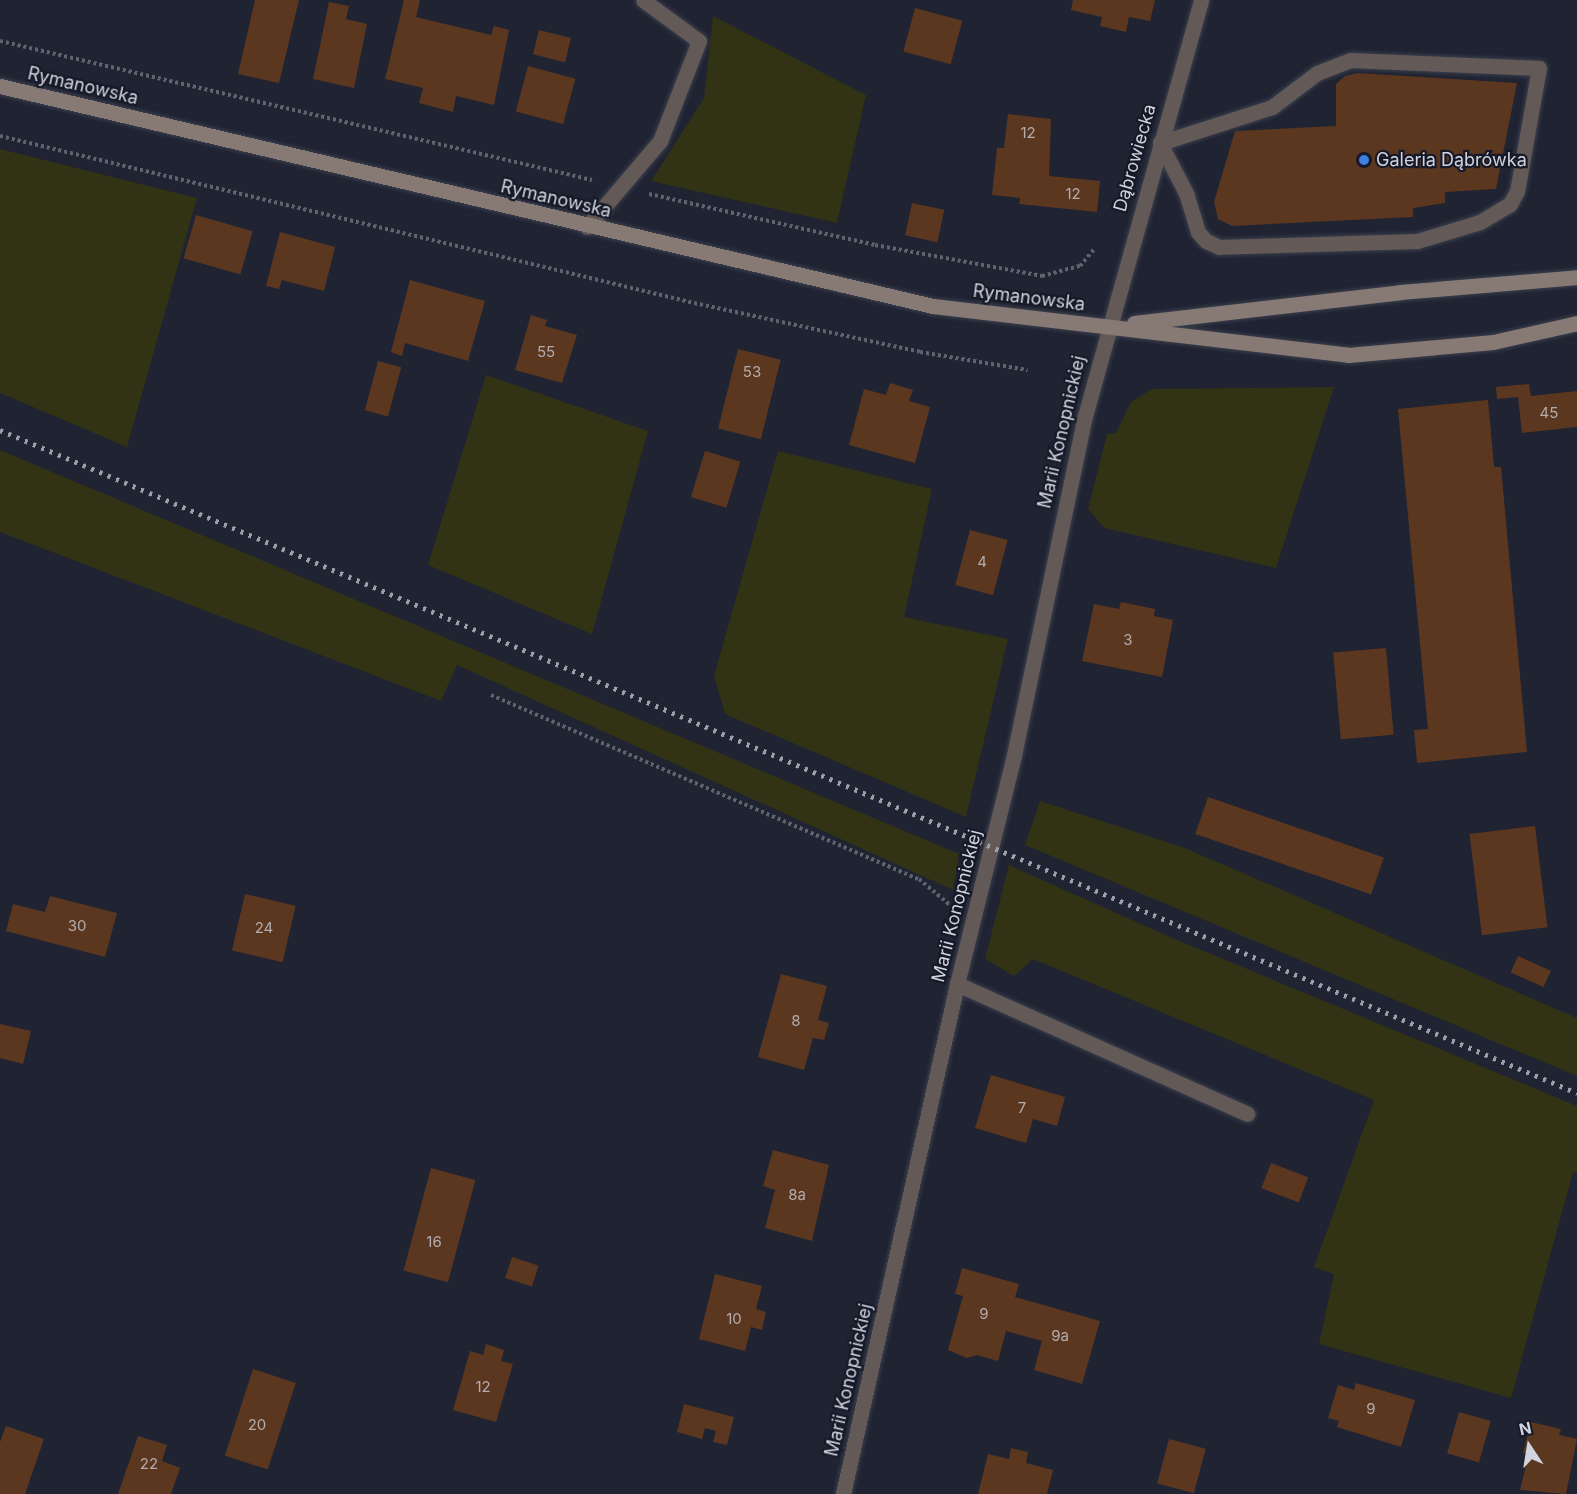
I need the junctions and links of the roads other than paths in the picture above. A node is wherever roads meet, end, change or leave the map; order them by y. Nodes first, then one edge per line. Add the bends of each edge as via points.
1 (643, 0) edge
2 (1202, 0) edge
3 (0, 86) edge
4 (1160, 142) junction
5 (587, 227) junction
6 (1577, 277) edge
7 (1577, 323) edge
8 (1107, 327) junction
9 (957, 984) junction
10 (1247, 1114) dead end
11 (843, 1494) edge

1 - 5 street via 699,41 660,141
2 - 4 street, Dąbrowiecka
3 - 5 main road, Rymanowska
4 - 4 street via 1272,107 1317,73 1352,60 1539,68 1517,191 1510,204 1480,222 1417,241 1219,247 1198,232 1187,195
4 - 8 street, Dąbrowiecka
5 - 8 main road, Rymanowska via 933,306
6 - 8 main road, Rymanowska via 1400,292
7 - 8 main road, Rymanowska via 1493,342 1348,355
8 - 9 street, Marii Konopnickiej via 1071,476 1014,755
9 - 10 street
9 - 11 street, Marii Konopnickiej

